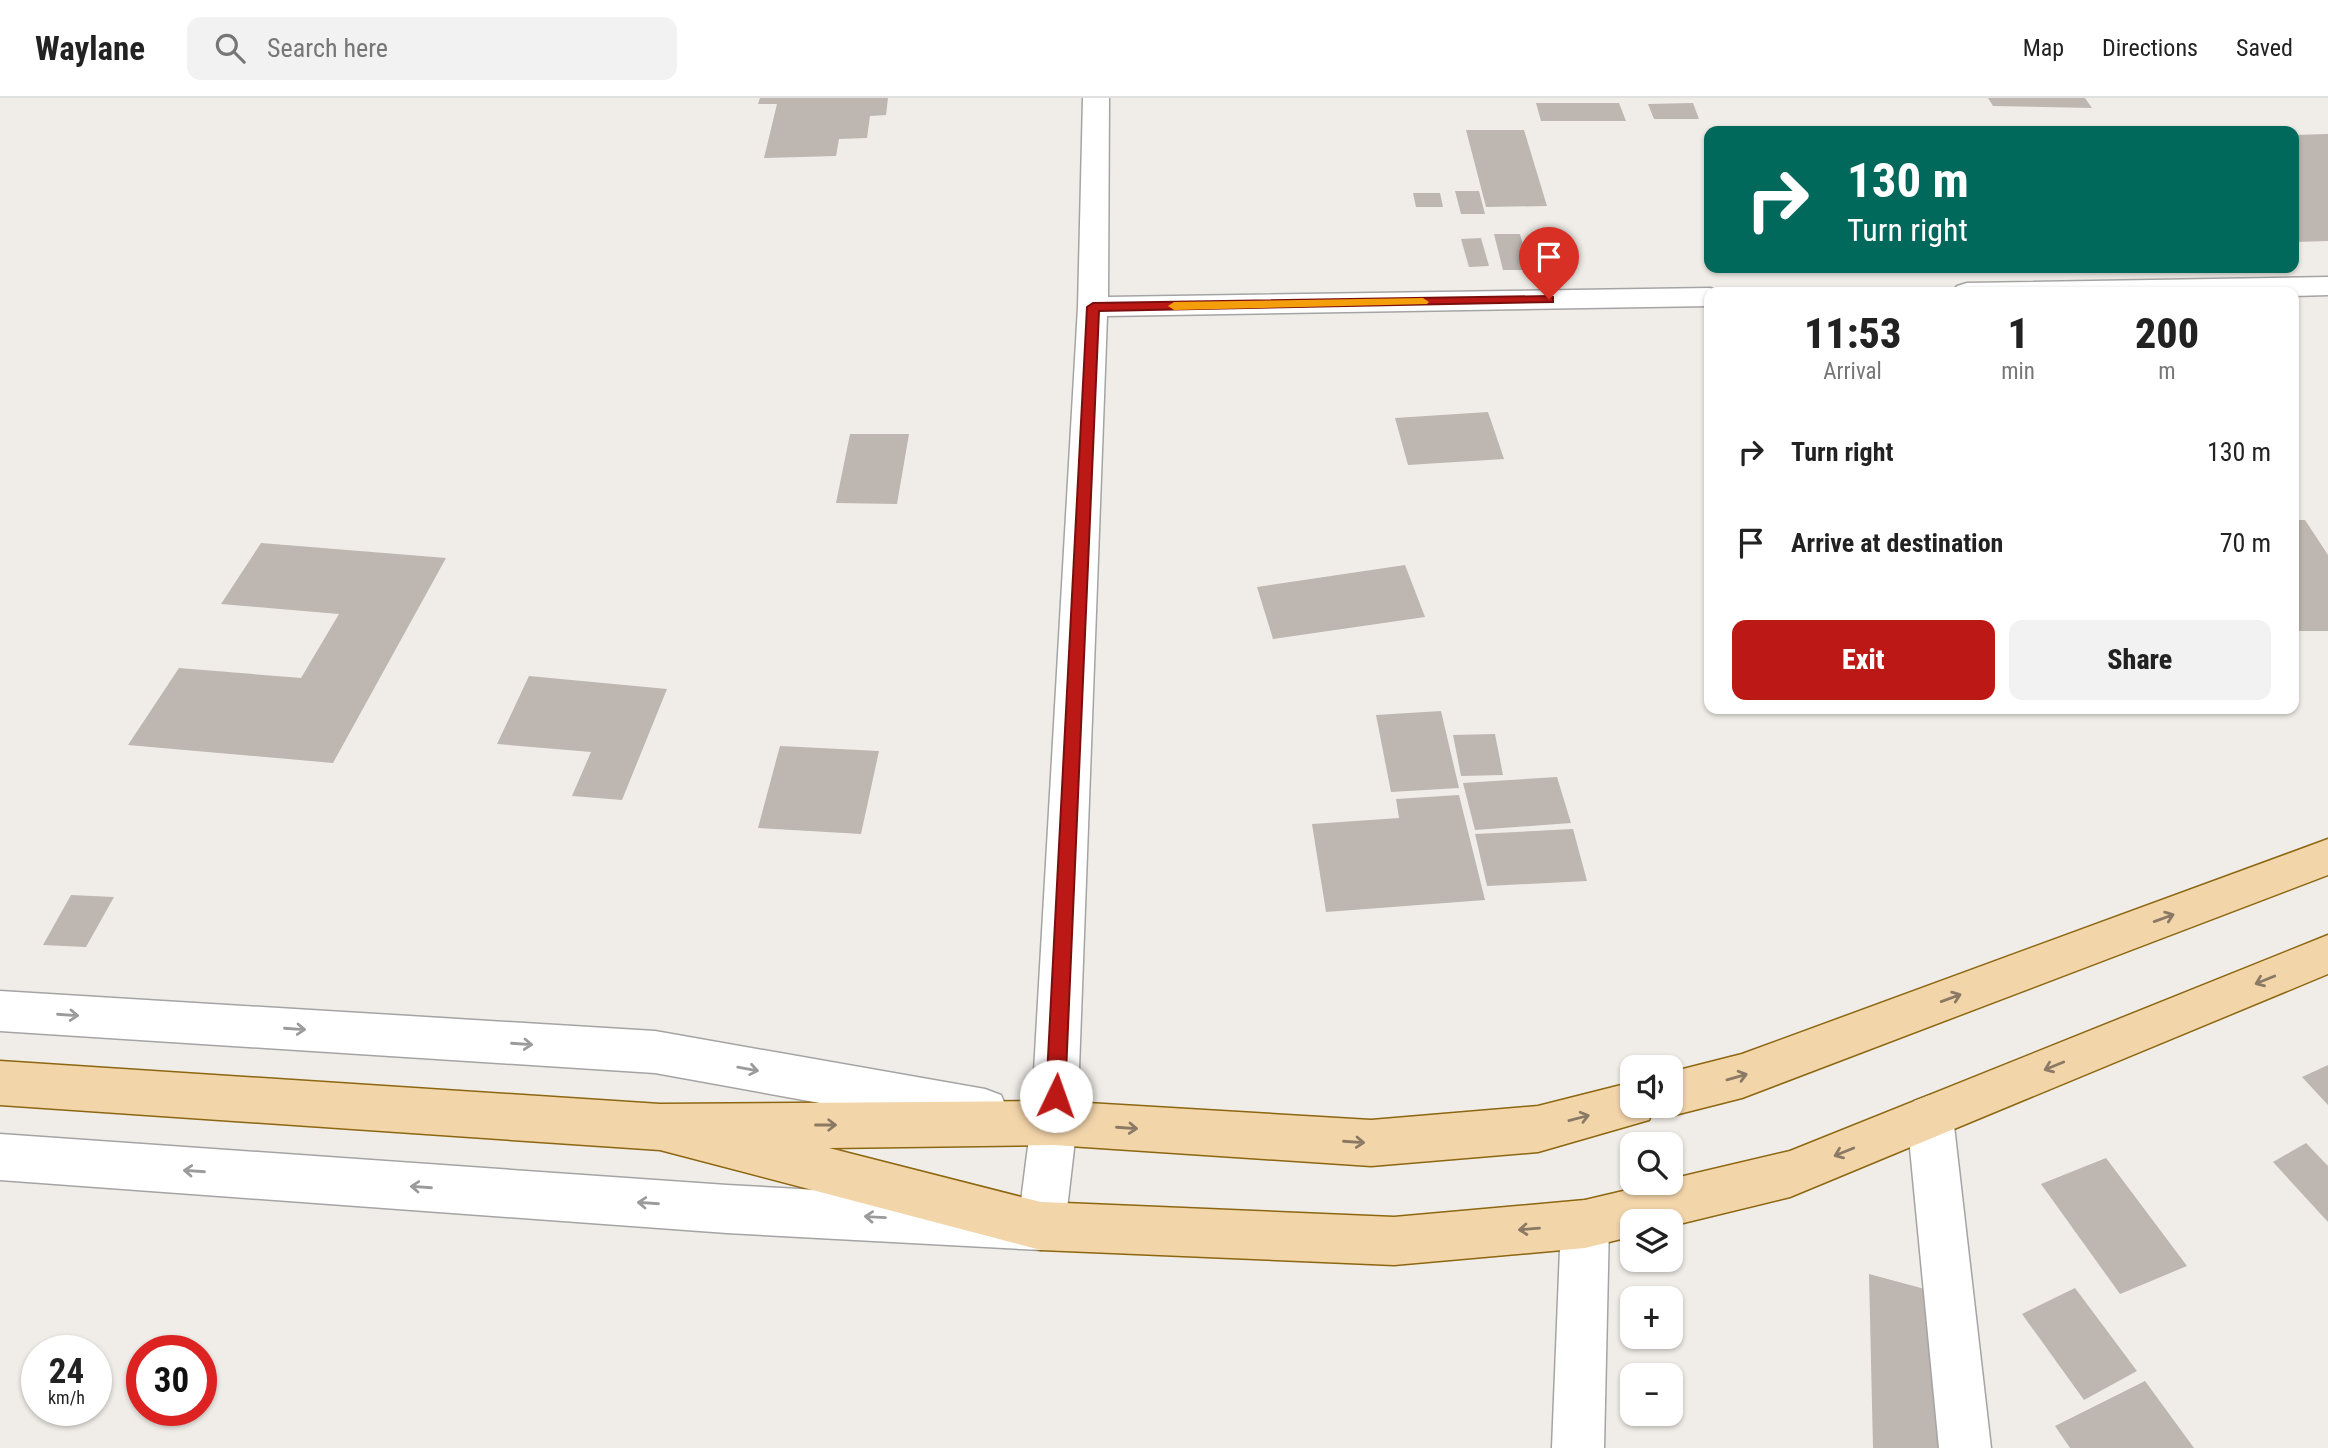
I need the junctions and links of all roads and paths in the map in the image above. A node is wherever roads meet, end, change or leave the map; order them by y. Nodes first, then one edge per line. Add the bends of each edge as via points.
1 (1097, 98) edge
2 (2328, 286) edge
3 (2268, 287) edge
4 (1704, 297) edge
5 (1093, 307) junction
6 (2328, 857) edge
7 (2328, 954) edge
8 (0, 1011) edge
9 (0, 1083) edge
10 (1683, 1091) edge
11 (1620, 1107) edge
12 (1930, 1116) junction
13 (1054, 1123) junction
14 (660, 1127) junction
15 (0, 1157) edge
16 (1585, 1224) junction
17 (1041, 1226) junction
18 (1578, 1448) edge
19 (1965, 1448) edge

1 - 5 street
2 - 3 street
4 - 5 street
5 - 13 street
10 -> 6 main road via 1742,1076
7 -> 12 main road
8 -> 13 street via 655,1052
9 - 14 main road
13 -> 11 main road via 1371,1143 1538,1129
12 -> 16 main road via 1790,1174
12 - 19 street
14 -> 13 main road
13 - 17 street
14 - 17 main road
17 -> 15 street via 713,1208
16 -> 17 main road via 1394,1241
16 - 18 street

